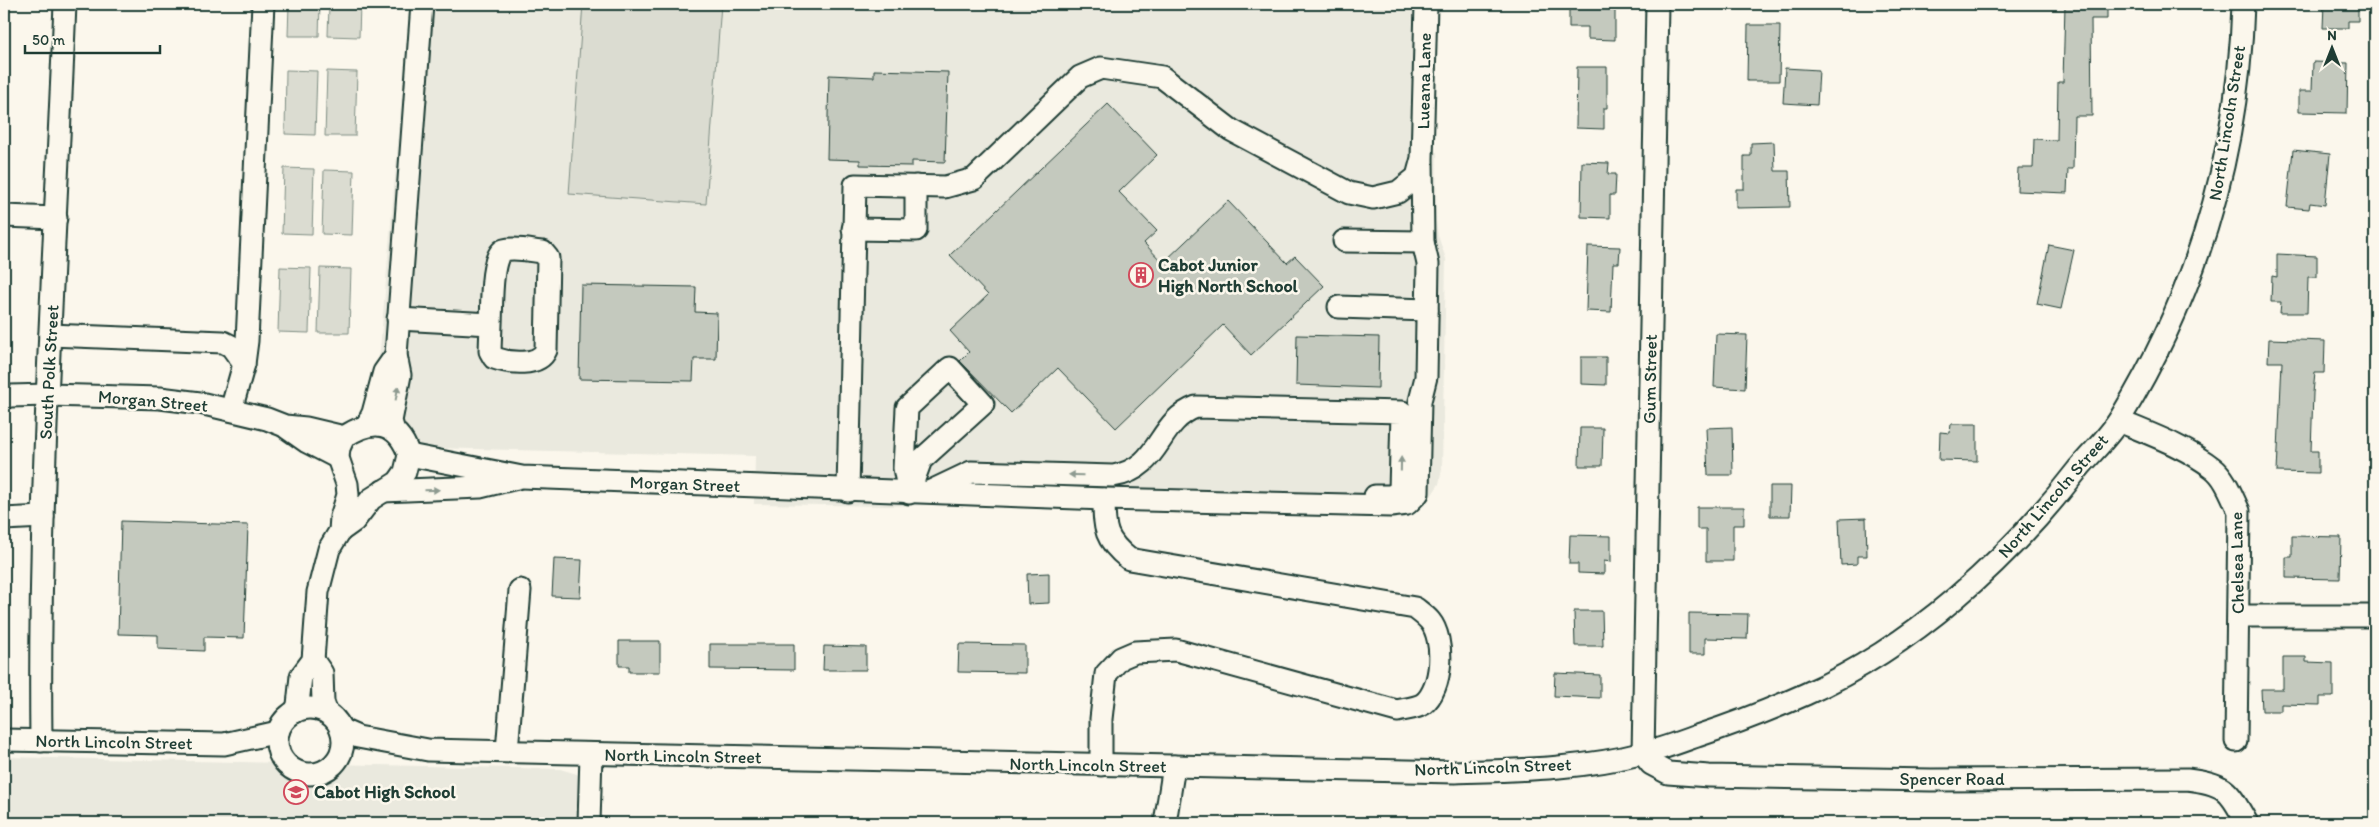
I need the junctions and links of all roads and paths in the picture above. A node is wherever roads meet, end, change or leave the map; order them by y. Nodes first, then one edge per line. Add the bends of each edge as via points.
1 (65, 4) edge
2 (263, 4) edge
3 (422, 4) edge
4 (1426, 4) edge
5 (1657, 4) edge
6 (2243, 4) edge
7 (1422, 159) junction
8 (916, 186) junction
9 (4, 216) edge
10 (56, 218) junction
11 (853, 229) junction
12 (1344, 241) dead end
13 (1423, 242) junction
14 (1339, 308) dead end
15 (1427, 310) junction
16 (398, 319) junction
17 (491, 324) junction
18 (50, 335) junction
19 (396, 355) junction
20 (244, 364) junction
21 (48, 395) junction
22 (4, 398) edge
23 (1420, 401) junction
24 (231, 410) junction
25 (2119, 421) junction
26 (367, 424) junction
27 (285, 426) junction
28 (394, 430) junction
29 (344, 437) junction
30 (409, 455) junction
31 (338, 458) junction
32 (1113, 476) junction
33 (522, 477) junction
34 (347, 484) junction
35 (381, 491) junction
36 (848, 491) junction
37 (918, 493) junction
38 (963, 494) junction
39 (1104, 499) junction
40 (43, 517) junction
41 (4, 519) edge
42 (340, 530) junction
43 (520, 590) dead end
44 (2239, 616) junction
45 (2375, 616) edge
46 (312, 660) junction
47 (294, 712) junction
48 (327, 713) junction
49 (342, 730) junction
50 (4, 740) edge
51 (278, 740) junction
52 (41, 741) junction
53 (2236, 741) dead end
54 (428, 750) junction
55 (342, 751) junction
56 (507, 751) junction
57 (591, 754) junction
58 (1643, 754) junction
59 (1101, 765) junction
60 (1174, 766) junction
61 (589, 823) edge
62 (1165, 823) edge
63 (2247, 823) edge

1 - 10 street, South Polk Street
2 - 20 street
3 - 16 street
4 - 7 street, Lueana Lane
5 - 58 street, Gum Street
6 - 25 street, North Lincoln Street via 2241,63 2218,192 2200,254 2176,316
7 - 8 street via 1417,177 1398,192 1373,198 1349,193 1230,130 1162,76 1101,68 1080,76 974,179 945,187
7 - 13 street, Lueana Lane
8 - 11 street via 855,185
8 - 11 street via 916,230
9 - 10 street
10 - 18 street, South Polk Street
11 - 36 street
12 - 13 street
13 - 15 street, Lueana Lane via 1428,264
14 - 15 street
15 - 23 street, Lueana Lane via 1426,377
16 - 17 street
16 - 19 street
17 - 17 street via 490,352 494,358 536,361 543,356 546,350 548,258 543,252 504,250 498,253 494,263
18 - 20 street via 223,342 231,346
18 - 21 street, South Polk Street
19 - 26 street via 384,372
28 -> 19 street via 391,421 400,375
20 - 24 street
21 - 22 street, Morgan Street
21 - 24 street, Morgan Street via 160,398
21 - 40 street, South Polk Street
23 - 32 street via 1191,398 1179,403 1144,439 1125,467
23 - 39 street, Lueana Lane via 1418,493 1407,504
24 - 27 street, Morgan Street
25 - 44 street, Chelsea Lane via 2168,442 2214,469 2229,489 2239,511
25 - 58 street, North Lincoln Street via 2008,552 1904,637 1808,694 1735,724
26 - 28 street
26 - 29 street
27 - 29 street, Morgan Street
27 - 31 street, Morgan Street
28 - 30 street
29 - 31 street
30 - 33 street, Morgan Street
30 - 35 street via 406,472 398,482
31 - 34 street
32 -> 37 street via 971,472
38 -> 32 street via 976,485 1391,496 1400,491 1402,412 1196,407 1176,419 1143,465
35 -> 33 street, Morgan Street via 480,487
33 - 36 street, Morgan Street
34 - 35 street, Morgan Street via 365,492
34 - 42 street via 348,495
35 - 42 street via 354,521
36 - 37 street, Morgan Street
37 - 37 street via 921,460 983,404 950,368 907,408 904,468
37 - 38 street, Morgan Street
38 - 39 street, Morgan Street
39 - 59 street via 1104,524 1114,547 1129,559 1415,608 1431,621 1439,641 1438,678 1433,693 1422,705 1397,711 1176,650 1135,652 1121,658 1106,674 1101,719
40 - 41 street
40 - 52 street, South Polk Street
42 - 46 street via 329,549 318,592
43 - 56 street
44 - 45 street
44 - 53 street, Chelsea Lane
46 - 47 street via 301,676 298,706
46 - 48 street via 322,672 323,702
47 - 48 street via 311,708
47 - 51 street via 282,724
48 - 49 street
49 - 54 street, North Lincoln Street via 358,737
49 - 55 street
50 - 52 street, North Lincoln Street
51 - 52 street, North Lincoln Street via 224,744
51 - 55 street via 282,759 300,773 328,770
54 - 55 street, North Lincoln Street
54 - 56 street, North Lincoln Street
56 - 57 street, North Lincoln Street
57 - 59 street, North Lincoln Street
57 - 61 street
58 - 60 street, North Lincoln Street via 1552,768 1455,772
58 - 63 street, Spencer Road via 1651,764 1668,774 1931,780 2136,778 2212,782 2226,789
59 - 60 street, North Lincoln Street
60 - 62 street

